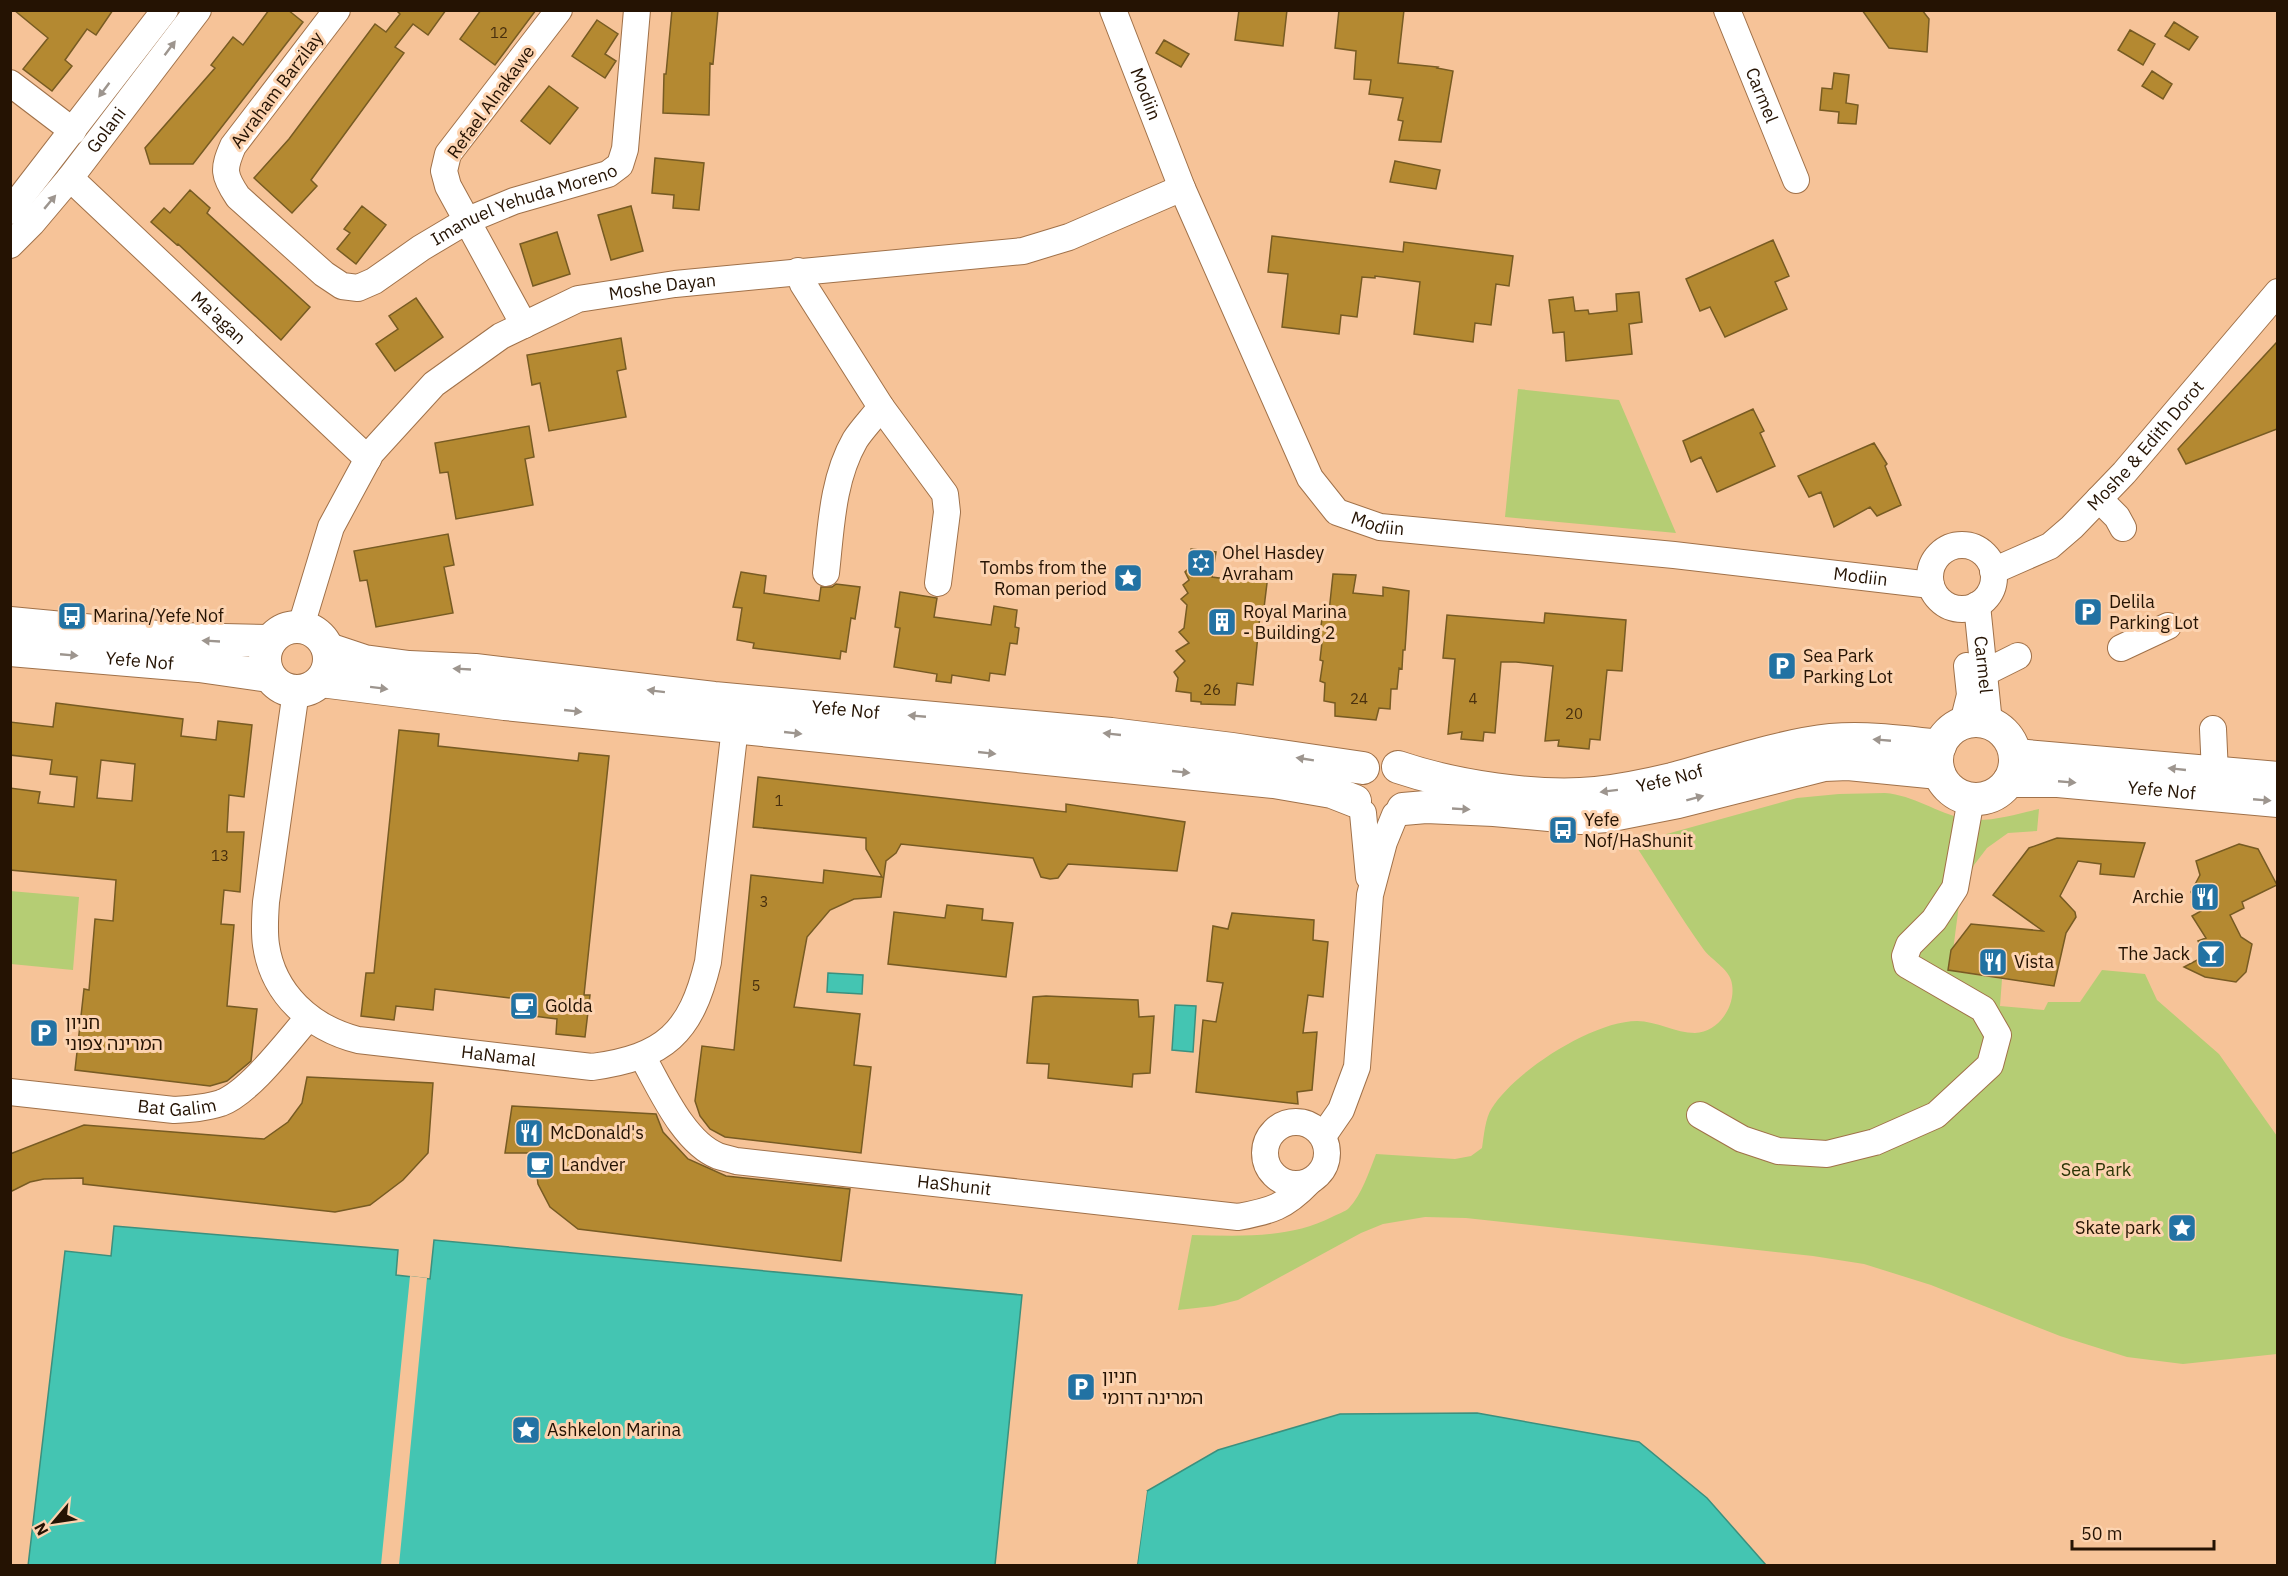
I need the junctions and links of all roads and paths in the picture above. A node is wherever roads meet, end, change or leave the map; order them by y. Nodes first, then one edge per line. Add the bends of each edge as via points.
1 (165, 10) edge
2 (198, 10) edge
3 (338, 10) edge
4 (559, 10) edge
5 (637, 10) edge
6 (1113, 10) edge
7 (1727, 10) edge
8 (10, 83) edge
9 (73, 131) junction
10 (70, 178) junction
11 (1796, 180) dead end
12 (1182, 188) junction
13 (10, 211) edge
14 (468, 220) junction
15 (10, 245) edge
16 (798, 271) junction
17 (358, 288) joint
18 (2277, 292) edge
19 (524, 325) junction
20 (881, 407) junction
21 (368, 459) junction
22 (2099, 499) junction
23 (2123, 528) dead end
24 (1993, 571) junction
25 (826, 573) dead end
26 (938, 583) dead end
27 (1930, 585) junction
28 (1968, 607) junction
29 (10, 623) edge
30 (301, 626) junction
31 (2168, 626) dead end
32 (269, 641) junction
33 (2121, 648) dead end
34 (10, 650) edge
35 (328, 650) junction
36 (2018, 656) dead end
37 (1984, 673) junction
38 (269, 676) junction
39 (309, 686) junction
40 (714, 698) junction
41 (1976, 723) junction
42 (735, 727) junction
43 (2213, 729) dead end
44 (1940, 760) junction
45 (1363, 768) junction
46 (1398, 768) junction
47 (2012, 768) junction
48 (2215, 773) junction
49 (2277, 778) edge
50 (1971, 798) junction
51 (2277, 801) edge
52 (1359, 807) junction
53 (1399, 812) junction
54 (1370, 895) junction
55 (308, 1018) junction
56 (642, 1056) junction
57 (10, 1092) edge
58 (1700, 1115) dead end
59 (1323, 1136) junction
60 (1309, 1182) junction

1 -> 9 street, Golani
10 -> 2 street, Golani
3 - 17 street, Avraham Barzilay via 234,146 225,164 228,183 255,212 324,274 342,286
4 - 14 street, Refael Alnakawe via 448,154 444,171 448,186
5 - 14 street, Imanuel Yehuda Moreno via 625,149 620,165 608,174 514,201
6 - 12 street, Modiin
7 - 11 street, Carmel
8 - 9 street
9 - 13 street, Golani
15 -> 10 street, Golani
10 - 21 street, Ma'agan
12 - 16 street, Moshe Dayan via 1069,237 1023,251
12 - 27 street, Modiin via 1310,478 1337,512 1380,526
14 - 17 street, Imanuel Yehuda Moreno
14 - 19 street, Refael Alnakawe
16 - 19 street, Moshe Dayan via 578,299
16 - 20 street
18 - 22 street, Moshe & Edith Dorot
19 - 21 street, Moshe Dayan via 501,336 434,384
20 - 25 street via 855,441 842,470 833,504
20 - 26 street via 945,494 947,512
21 - 30 street, Moshe Dayan via 331,527
22 - 23 street
22 - 24 street, Moshe & Edith Dorot via 2050,546
24 - 27 street via 1977,549 1948,548 1933,563
24 - 28 street via 1991,591
27 - 28 street via 1944,604
28 - 37 street, Carmel
28 - 41 street, Carmel via 1964,636
32 -> 29 main road, Yefe Nof via 179,639
30 - 32 main road, Yefe Nof via 283,629
30 - 35 main road, Yefe Nof via 318,634
31 - 33 street
32 - 38 main road via 264,658
34 -> 38 main road, Yefe Nof
35 - 39 main road via 329,666
40 -> 35 main road, Yefe Nof via 475,670 409,667 364,661
36 - 37 street
37 - 41 street, Carmel
38 - 39 main road, Yefe Nof via 281,687
39 -> 42 main road, Yefe Nof
39 - 55 street, HaNamal via 266,902 270,963 279,983
40 - 42 street via 726,708
45 -> 40 main road, Yefe Nof via 1111,734
41 - 44 main road via 1953,729 1946,736
41 - 47 main road via 2005,734
42 -> 52 main road, Yefe Nof via 1274,782 1332,792
42 - 56 street, HaNamal via 708,962 701,991 681,1028
43 - 48 street
44 -> 46 main road, Yefe Nof via 1858,738 1830,740 1796,745 1637,786 1553,794 1469,785
44 - 50 main road via 1945,784 1954,793
53 -> 44 main road, Yefe Nof via 1426,807 1581,818 1607,816 1824,765
45 - 46 main road via 1380,762
45 - 52 main road via 1353,783
46 - 53 main road via 1405,774 1409,792
48 -> 47 main road, Yefe Nof
47 - 50 main road via 2001,790 1990,797
47 -> 51 main road, Yefe Nof via 2058,781
48 - 49 main road, Yefe Nof
50 - 58 street via 1954,888 1934,920 1909,945 1905,956 1907,965 1983,1009 1998,1035 1990,1065 1936,1115 1875,1142 1827,1154 1779,1151 1742,1139
52 - 53 main road via 1377,818
52 - 54 street
53 - 54 street via 1384,842
54 - 59 street via 1357,1067 1341,1110
55 - 56 street, HaNamal via 340,1035 382,1043 592,1067
55 - 57 street, Bat Galim via 251,1082 223,1102 201,1108 174,1110
56 - 60 street, HaShunit via 694,1140 716,1155 736,1161 1238,1217 1265,1212 1293,1199
59 - 60 street, HaShunit via 1327,1163 1317,1178
59 - 60 street via 1316,1128 1295,1121 1276,1129 1265,1148 1265,1158 1275,1176 1290,1185

